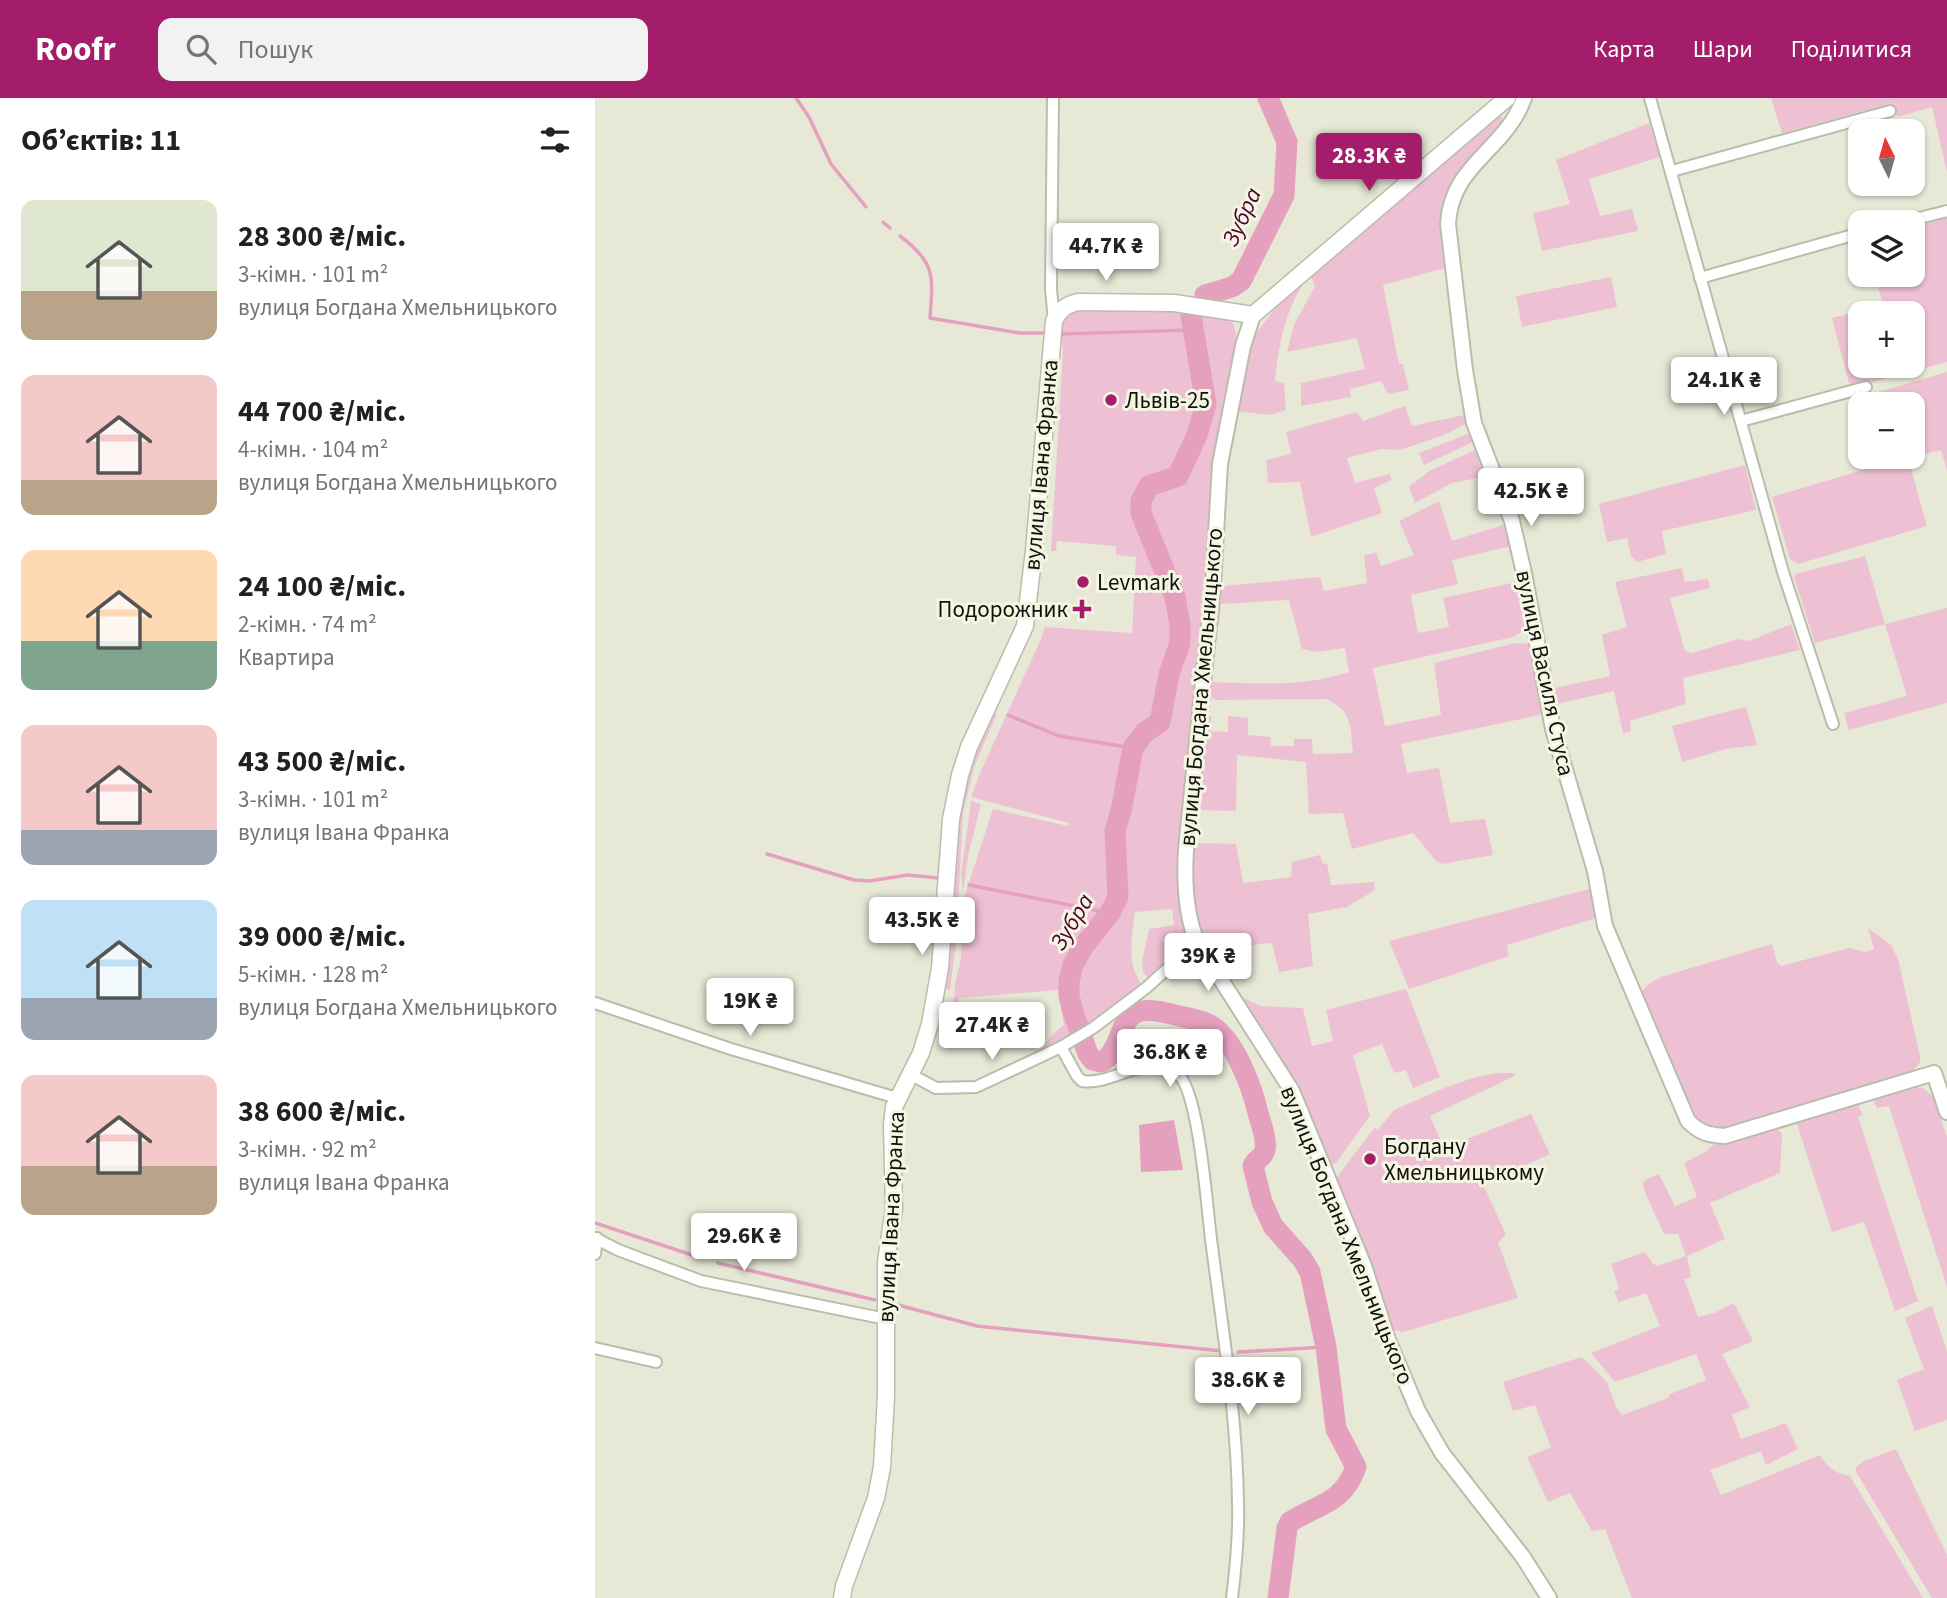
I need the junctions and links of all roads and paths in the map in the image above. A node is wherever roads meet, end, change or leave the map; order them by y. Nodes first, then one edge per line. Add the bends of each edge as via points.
1 (1053, 98) edge
2 (1507, 98) edge
3 (1524, 98) edge
4 (1650, 98) edge
5 (1890, 111) dead end
6 (1672, 172) junction
7 (1947, 211) edge
8 (1925, 216) edge
9 (1848, 236) edge
10 (1700, 278) junction
11 (1252, 315) junction
12 (1053, 321) junction
13 (1866, 387) dead end
14 (1741, 421) junction
15 (1833, 724) dead end
16 (1197, 943) junction
17 (595, 1003) edge
18 (1061, 1047) junction
19 (910, 1074) junction
20 (897, 1098) junction
21 (1947, 1112) edge
22 (596, 1238) edge
23 (595, 1254) edge
24 (886, 1318) junction
25 (595, 1348) edge
26 (656, 1362) dead end
27 (842, 1598) edge
28 (1232, 1598) edge
29 (1549, 1598) edge

1 - 12 street, вулиця Івана Франка
2 - 11 main road
3 - 21 street, вулиця Василя Стуса via 1505,131 1463,177 1452,197 1448,224 1474,423 1511,521 1553,729 1595,871 1605,926 1688,1121 1699,1132 1725,1136 1934,1073
4 - 6 street
5 - 6 street
6 - 10 street
7 - 8 street
9 - 10 street
10 - 14 street
11 - 12 main road via 1184,304 1078,302 1068,304
11 - 16 street, вулиця Богдана Хмельницького via 1220,464 1213,586 1186,849 1189,918
12 - 19 main road, вулиця Івана Франка via 1025,626 969,747 955,795 937,992 927,1037
13 - 14 street
14 - 15 street via 1783,572
16 - 18 street via 1146,988
16 - 29 street, вулиця Богдана Хмельницького via 1292,1091 1418,1411 1442,1453
17 - 20 street
18 - 19 street via 976,1087 936,1088
18 - 28 street via 1082,1081 1101,1082 1136,1069 1166,1067 1183,1079 1189,1093 1204,1166 1225,1345 1238,1500 1239,1543
19 - 20 main road, вулиця Івана Франка
20 - 24 main road, вулиця Івана Франка via 892,1125 894,1208 886,1262
22 - 23 street
22 - 24 street via 701,1281
24 - 27 main road, вулиця Івана Франка via 882,1467
25 - 26 street

